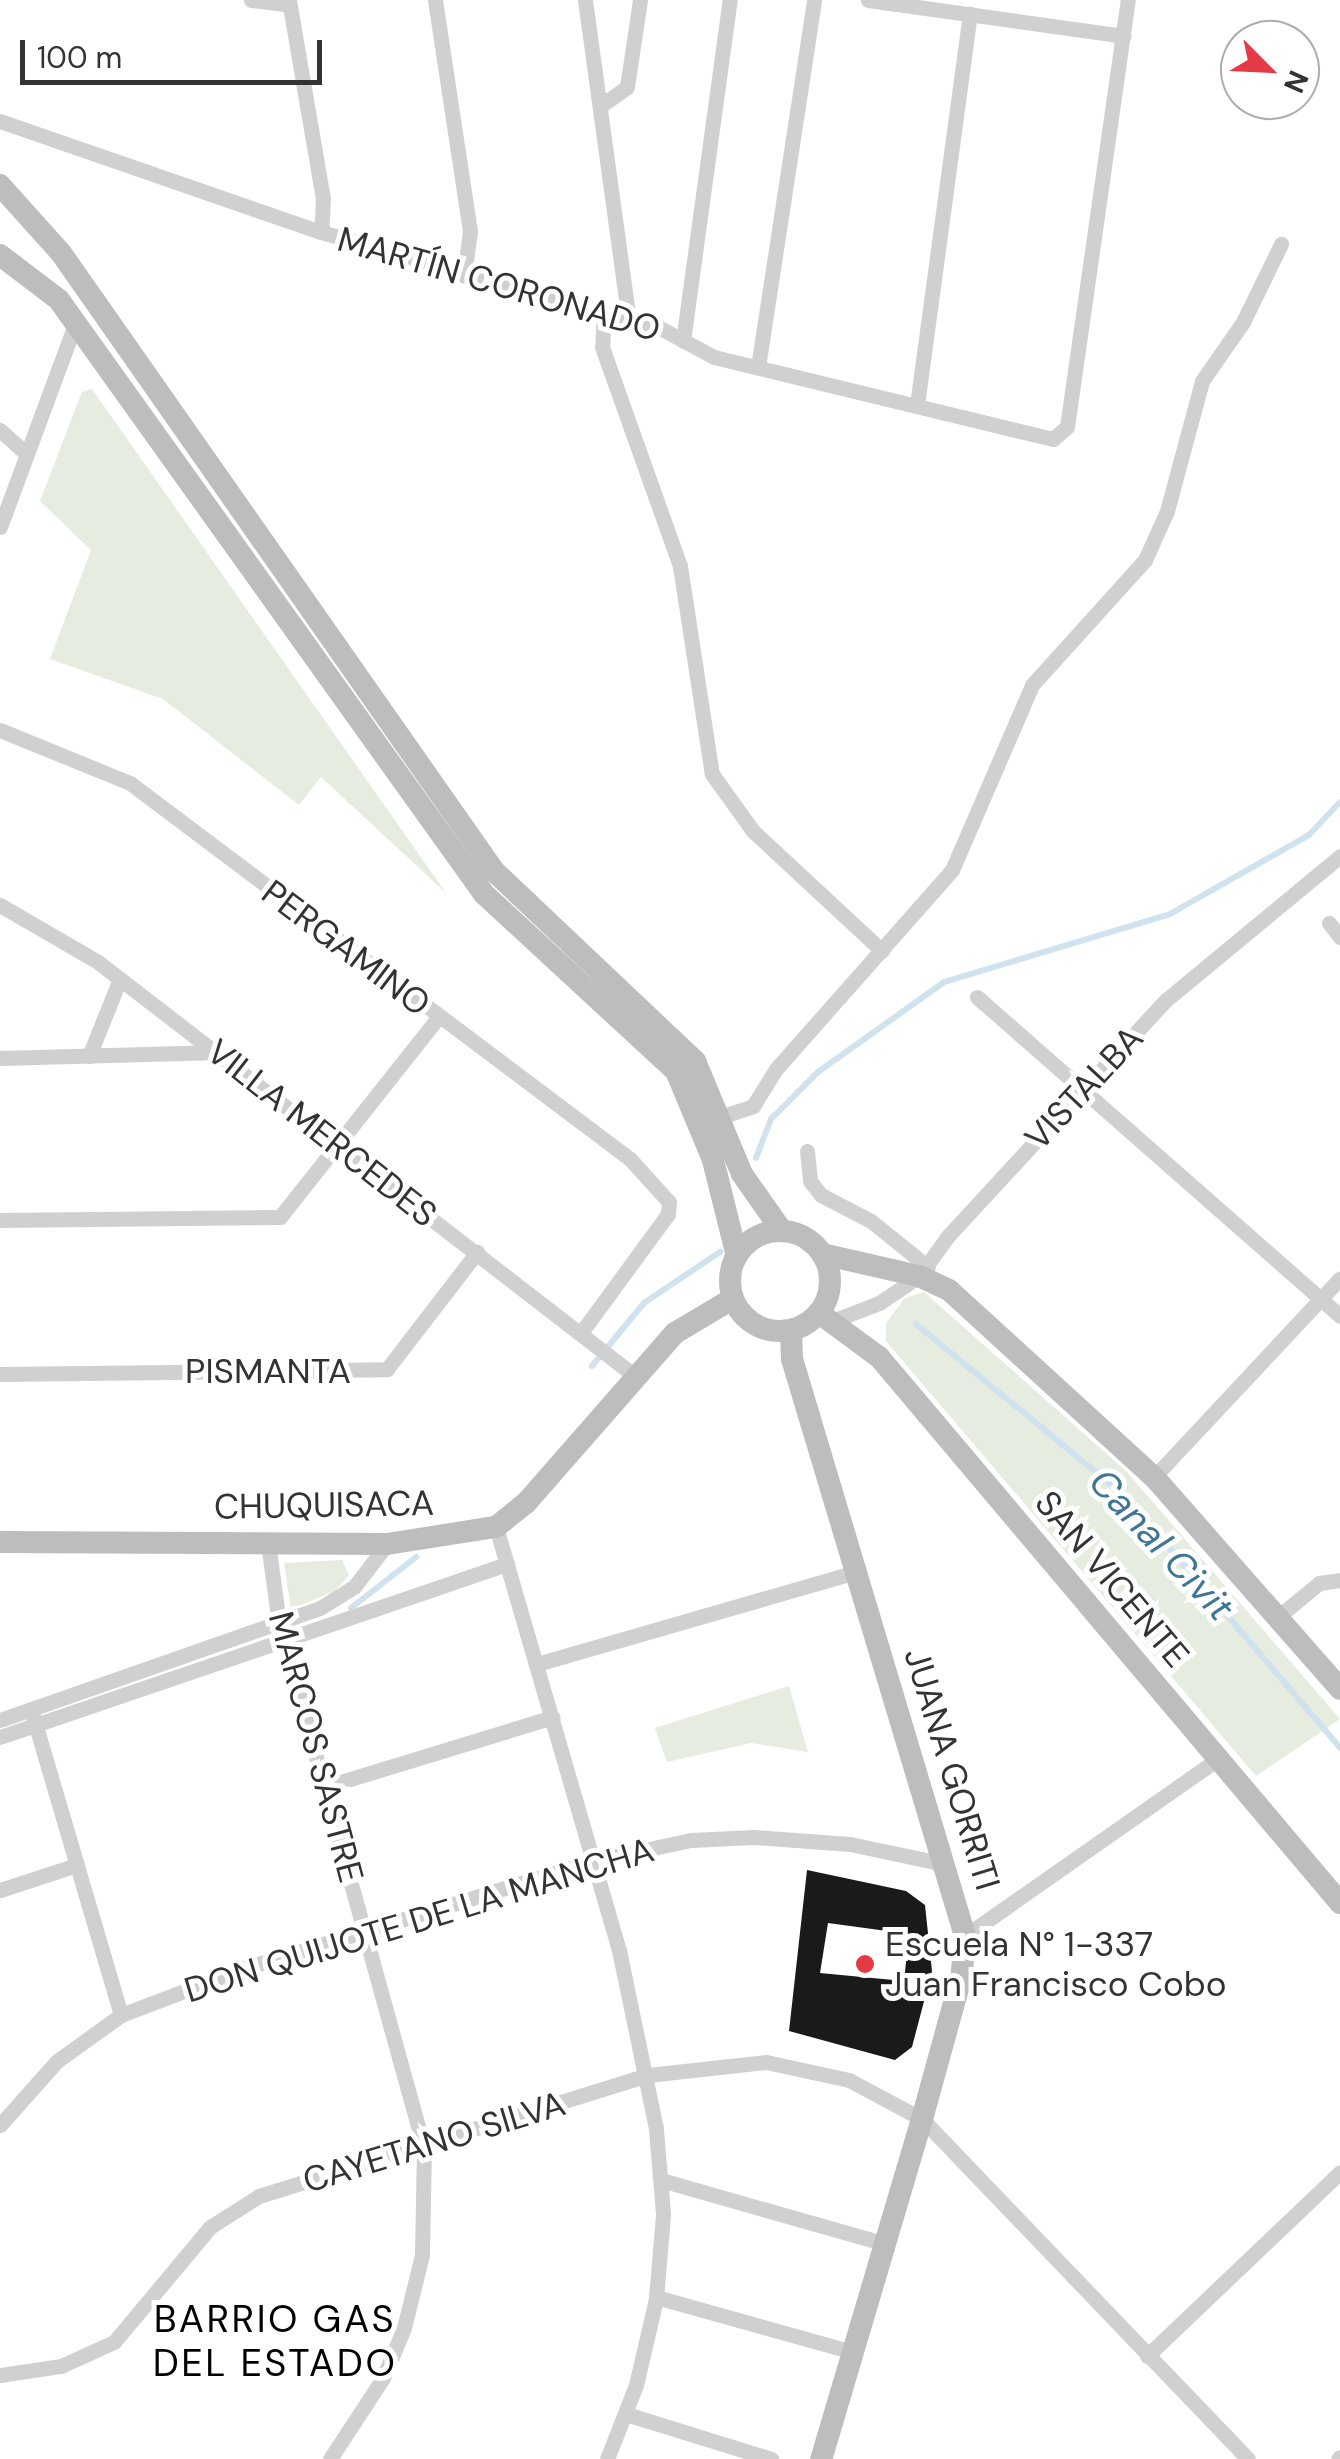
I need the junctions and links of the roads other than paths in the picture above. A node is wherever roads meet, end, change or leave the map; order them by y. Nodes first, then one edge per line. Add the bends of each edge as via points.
1 (251, 0) edge
2 (434, 0) edge
3 (585, 0) edge
4 (640, 0) edge
5 (730, 0) edge
6 (814, 0) edge
7 (868, 0) edge
8 (1128, 0) edge
9 (289, 2) edge
10 (970, 14) junction
11 (1123, 36) junction
12 (603, 104) junction
13 (0, 121) edge
14 (0, 185) edge
15 (322, 232) junction
16 (1281, 244) dead end
17 (0, 254) edge
18 (464, 276) junction
19 (604, 313) junction
20 (629, 320) junction
21 (75, 324) junction
22 (683, 341) junction
23 (758, 367) junction
24 (917, 405) junction
25 (0, 430) edge
26 (27, 454) junction
27 (0, 527) edge
28 (0, 730) edge
29 (1340, 856) edge
30 (0, 905) edge
31 (1329, 923) dead end
32 (1340, 937) edge
33 (882, 951) junction
34 (120, 979) junction
35 (977, 997) dead end
36 (438, 1018) junction
37 (219, 1052) junction
38 (89, 1056) junction
39 (0, 1058) edge
40 (1080, 1089) junction
41 (720, 1117) junction
42 (339, 1145) junction
43 (808, 1151) dead end
44 (0, 1220) edge
45 (782, 1231) junction
46 (477, 1252) junction
47 (822, 1254) junction
48 (737, 1256) junction
49 (924, 1271) junction
50 (1340, 1278) edge
51 (1321, 1299) junction
52 (732, 1300) junction
53 (1340, 1316) edge
54 (827, 1317) junction
55 (791, 1330) junction
56 (580, 1334) junction
57 (0, 1374) edge
58 (635, 1376) junction
59 (1154, 1477) junction
60 (496, 1527) junction
61 (0, 1542) edge
62 (268, 1543) junction
63 (386, 1544) junction
64 (507, 1564) junction
65 (856, 1572) junction
66 (1340, 1580) edge
67 (1279, 1616) junction
68 (281, 1630) junction
69 (537, 1664) junction
70 (1340, 1688) edge
71 (552, 1716) junction
72 (33, 1717) junction
73 (0, 1720) edge
74 (0, 1737) edge
75 (1218, 1759) junction
76 (324, 1786) junction
77 (593, 1861) junction
78 (944, 1864) junction
79 (77, 1865) junction
80 (0, 1890) edge
81 (1340, 1903) edge
82 (366, 1931) junction
83 (966, 1936) junction
84 (122, 2014) junction
85 (648, 2075) junction
86 (922, 2119) junction
87 (0, 2125) edge
88 (424, 2148) junction
89 (1340, 2172) edge
90 (661, 2180) junction
91 (885, 2244) junction
92 (656, 2296) junction
93 (853, 2352) junction
94 (1148, 2356) junction
95 (0, 2375) edge
96 (626, 2414) junction
97 (330, 2459) edge
98 (607, 2459) edge
99 (771, 2459) edge
100 (821, 2459) edge
101 (1248, 2459) edge

1 - 9 street
2 - 18 street via 470,232
3 - 12 street
4 - 12 street via 628,87
5 - 22 street
6 - 23 street
7 - 10 street
8 - 11 street
9 - 15 street via 323,198
10 - 11 street
10 - 24 street
11 - 24 street, MARTÍN CORONADO via 1061,437
12 - 20 street
13 - 15 street, MARTÍN CORONADO
14 - 41 main road via 51,240 494,871 678,1041 702,1072
15 - 18 street, MARTÍN CORONADO
16 - 33 street via 1243,322 1202,382 1167,511 1145,560 1032,686 952,870
17 - 21 main road via 59,300
18 - 19 street, MARTÍN CORONADO
19 - 20 street, MARTÍN CORONADO
19 - 33 street via 602,346 680,566 712,774 753,831
20 - 22 street, MARTÍN CORONADO
21 - 26 street
21 - 48 main road via 484,894 676,1071 718,1174
22 - 23 street, MARTÍN CORONADO
23 - 24 street, MARTÍN CORONADO
25 - 26 street
26 - 27 street
28 - 36 street, PERGAMINO via 130,783
29 - 40 street, VISTALBA via 1166,1000
30 - 34 street, VILLA MERCEDES via 47,926
31 - 32 street
33 - 41 street via 776,1069 752,1106
34 - 37 street, VILLA MERCEDES
34 - 38 street
35 - 40 street
36 - 42 street
36 - 56 street, PERGAMINO via 630,1159 669,1202 668,1214
37 - 38 street
37 - 42 street, VILLA MERCEDES
38 - 39 street
40 - 49 street, VISTALBA
40 - 51 street
41 - 45 main road via 749,1187
42 - 44 street via 291,1207 271,1220
42 - 46 street, VILLA MERCEDES
43 - 49 street via 810,1181 821,1195 871,1222
45 - 47 main road via 805,1238
45 - 48 main road via 756,1237
46 - 56 street, VILLA MERCEDES
46 - 57 street, PISMANTA via 387,1369
47 - 49 main road
47 - 54 main road via 830,1285
48 - 52 main road
49 - 54 street, VISTALBA via 879,1303
49 - 59 main road
50 - 51 street
51 - 53 street
51 - 59 street
52 - 55 main road via 758,1327
52 - 58 main road via 675,1332
54 - 55 main road
54 - 75 main road, SAN VICENTE via 879,1357
55 - 65 main road, JUANA GORRITI via 792,1360
56 - 58 street, VILLA MERCEDES
58 - 60 main road via 526,1504
59 - 67 main road
60 - 63 main road, CHUQUISACA
60 - 64 street
61 - 62 main road, CHUQUISACA
62 - 63 main road, CHUQUISACA
62 - 68 street, MARCOS SASTRE
63 - 68 street via 341,1597
64 - 68 street
64 - 69 street
65 - 69 street
65 - 78 main road, JUANA GORRITI
66 - 67 street via 1318,1583
67 - 70 main road
68 - 72 street
68 - 76 street, MARCOS SASTRE
69 - 71 street
71 - 76 street
71 - 77 street
72 - 73 street
72 - 74 street
72 - 79 street
75 - 81 main road, SAN VICENTE
75 - 83 street
76 - 82 street, MARCOS SASTRE
77 - 78 street, DON QUIJOTE DE LA MANCHA via 739,1836 850,1844
77 - 82 street, DON QUIJOTE DE LA MANCHA
77 - 85 street
78 - 83 main road, JUANA GORRITI
79 - 80 street
79 - 84 street
82 - 84 street, DON QUIJOTE DE LA MANCHA
82 - 88 street, MARCOS SASTRE
83 - 86 main road, JUANA GORRITI
84 - 87 street, DON QUIJOTE DE LA MANCHA via 56,2061
85 - 86 street, CAYETANO SILVA via 766,2062 812,2069 883,2094
85 - 88 street, CAYETANO SILVA
85 - 90 street
86 - 91 main road, JUANA GORRITI
86 - 94 street, CAYETANO SILVA
88 - 95 street, CAYETANO SILVA via 246,2202 199,2239 114,2342 61,2366
88 - 97 street, MARCOS SASTRE via 422,2255 404,2328 383,2378
89 - 94 street
90 - 91 street
90 - 92 street
91 - 93 main road, JUANA GORRITI
92 - 93 street
92 - 96 street
93 - 100 main road, JUANA GORRITI
94 - 101 street, CAYETANO SILVA
96 - 98 street
96 - 99 street

